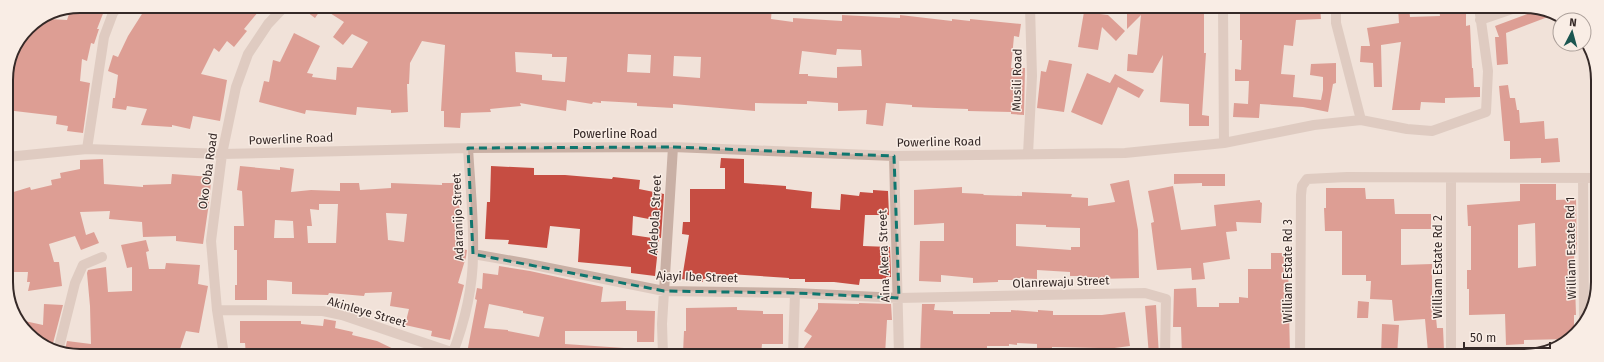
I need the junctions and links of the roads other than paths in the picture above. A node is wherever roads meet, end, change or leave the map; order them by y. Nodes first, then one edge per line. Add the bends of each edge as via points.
1 (113, 13) edge
2 (278, 13) edge
3 (1030, 13) edge
4 (1223, 13) edge
5 (1336, 13) edge
6 (1479, 13) edge
7 (1500, 13) edge
8 (1480, 20) junction
9 (1361, 120) junction
10 (1224, 143) junction
11 (468, 148) junction
12 (672, 148) junction
13 (87, 149) junction
14 (222, 154) junction
15 (1028, 154) junction
16 (13, 156) edge
17 (894, 156) junction
18 (1451, 178) junction
19 (1583, 178) junction
20 (1591, 178) edge
21 (473, 254) junction
22 (102, 257) dead end
23 (664, 291) junction
24 (795, 293) junction
25 (899, 298) junction
26 (217, 310) junction
27 (1584, 310) edge
28 (59, 345) edge
29 (223, 349) edge
30 (441, 349) edge
31 (456, 349) edge
32 (662, 349) edge
33 (793, 349) edge
34 (900, 349) edge
35 (1165, 349) edge
36 (1300, 349) edge
37 (1451, 349) edge

1 - 13 street via 104,37
2 - 14 street, Oko Oba Road via 248,54 236,87
3 - 15 street, Musili Road via 1032,76
4 - 10 street
5 - 9 street via 1336,23
6 - 8 street
7 - 8 street
8 - 9 street, Powerline Road via 1488,71 1486,112 1432,130 1407,129
9 - 10 street, Powerline Road via 1314,125
10 - 15 street, Powerline Road via 1125,153
11 - 12 street, Powerline Road
11 - 14 street, Powerline Road
11 - 21 street, Adaranijo Street
12 - 17 street, Powerline Road
12 - 23 street, Adebola Street
13 - 14 street, Powerline Road
13 - 16 street, Powerline Road
14 - 26 street, Oko Oba Road via 211,241
15 - 17 street, Powerline Road
17 - 25 street, Aina Akera Street
18 - 19 street
18 - 36 street, William Estate Rd 3 via 1307,179 1302,186
18 - 37 street, William Estate Rd 2
19 - 20 street
19 - 27 street, William Estate Rd 1
21 - 23 street, Ajayi Ibe Street
21 - 31 street, Adaranijo Street via 469,293
22 - 28 street via 83,265 75,283
23 - 24 street, Ajayi Ibe Street
23 - 32 street, Adebola Street
24 - 25 street, Ajayi Ibe Street
24 - 33 street
25 - 34 street, Aina Akera Street
25 - 35 street, Olanrewaju Street via 1153,294 1166,299
26 - 29 street, Oko Oba Road
26 - 30 street, Akinleye Street via 322,311 342,315

